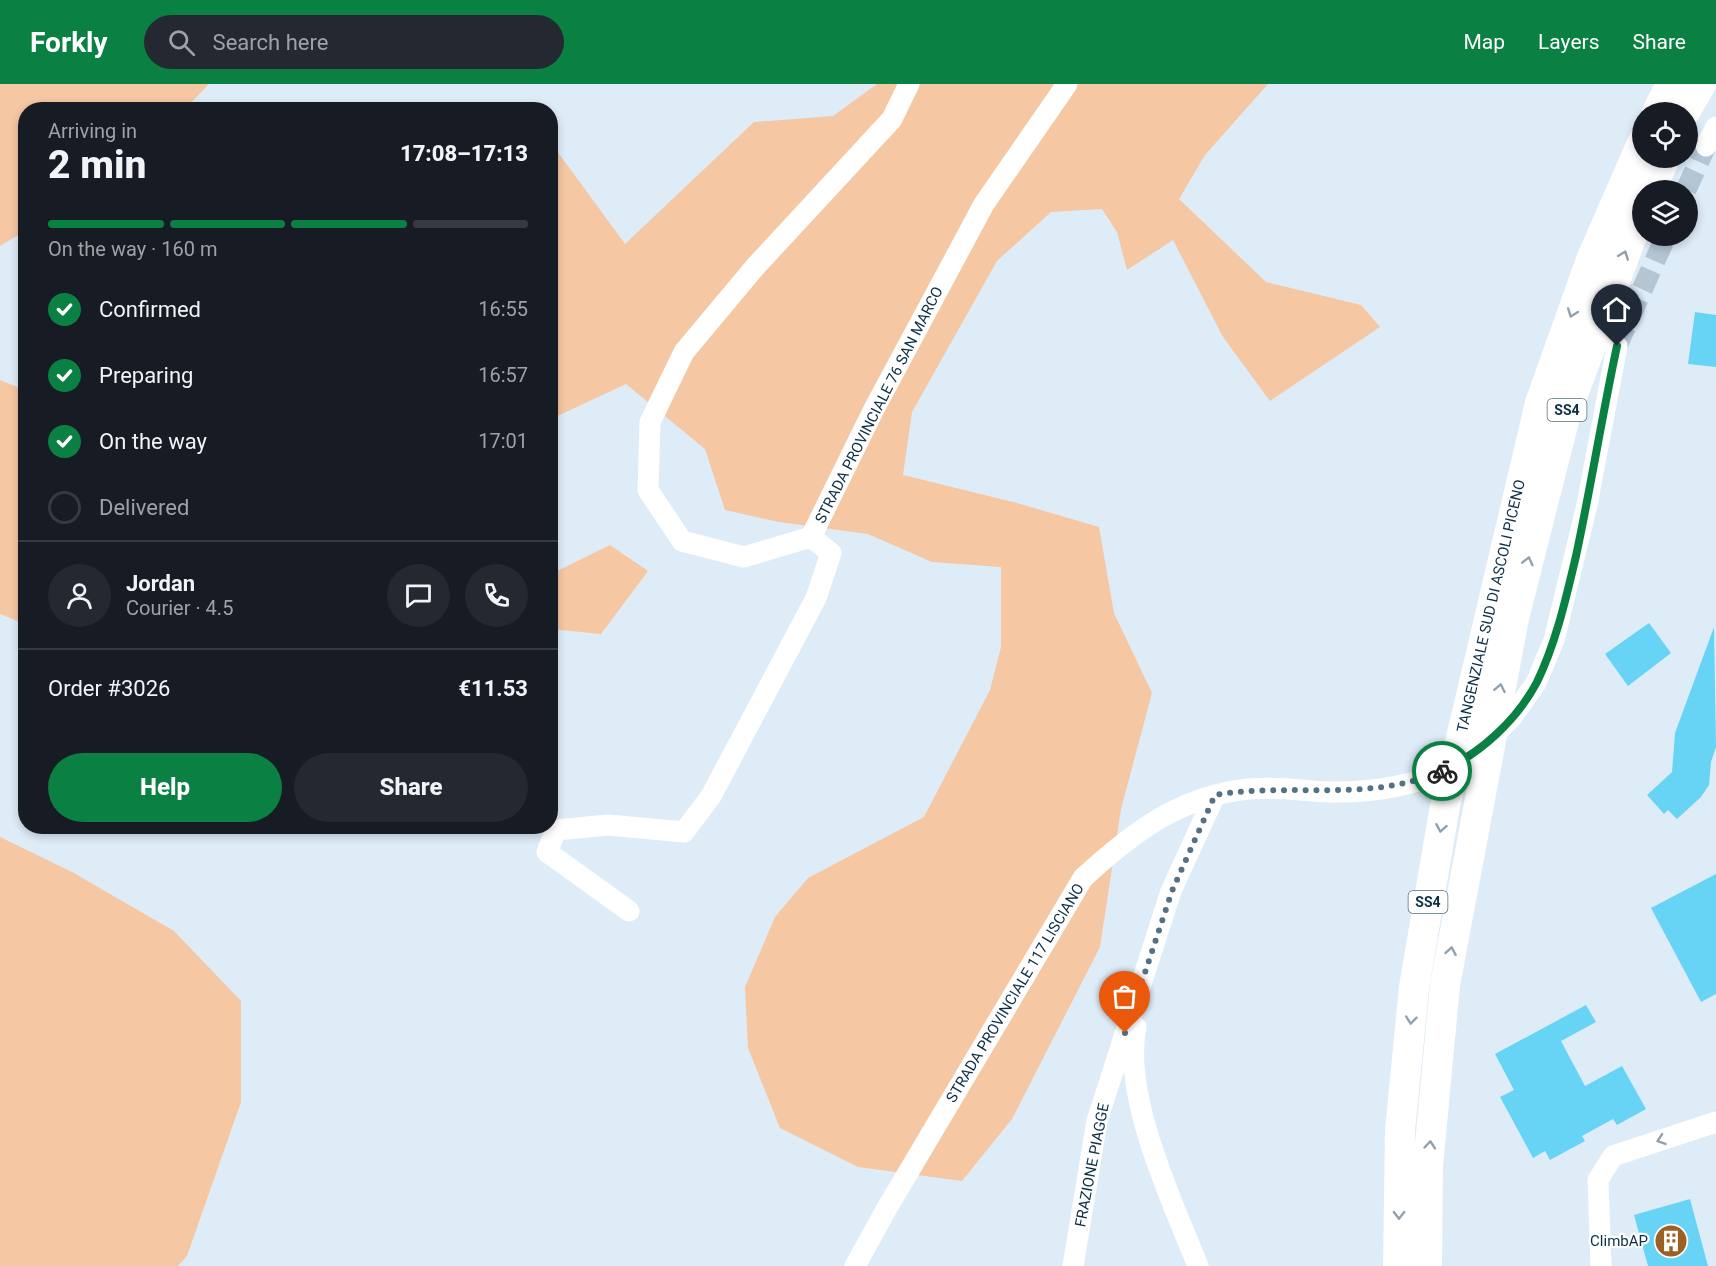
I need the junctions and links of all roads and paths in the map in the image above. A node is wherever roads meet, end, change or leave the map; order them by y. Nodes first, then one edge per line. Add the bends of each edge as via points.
1 (909, 84) edge
2 (1067, 84) edge
3 (1671, 84) edge
4 (1701, 84) edge
5 (1662, 102) edge
6 (1691, 102) edge
7 (1716, 127) edge
8 (1716, 142) tunnel mouth
9 (1632, 165) edge
10 (1632, 236) edge
11 (1617, 346) tunnel mouth
12 (811, 537) junction
13 (1215, 795) junction
14 (558, 830) edge
15 (554, 834) edge
16 (629, 911) dead end
17 (1147, 968) junction
18 (1716, 1122) edge
19 (855, 1266) edge
20 (1073, 1266) edge
21 (1198, 1266) edge
22 (1398, 1266) edge
23 (1426, 1266) edge
24 (1601, 1266) edge

1 - 12 street, STRADA PROVINCIALE 76 SAN MARCO via 892,119 755,267 684,352 650,422 648,490 682,541 744,557
2 - 12 street, STRADA PROVINCIALE 76 SAN MARCO via 984,204 874,409
3 - 5 highway
4 - 6 highway
7 - 8 street via 1706,146
9 -> 22 highway, TANGENZIALE SUD DI ASCOLI PICENO / SS4 via 1591,260 1540,403 1445,807 1414,987 1400,1130
23 -> 10 highway, TANGENZIALE SUD DI ASCOLI PICENO / SS4 via 1428,1166 1445,985 1514,618 1566,413
11 - 13 street, STRADA PROVINCIALE 117 LISCIANO via 1570,581 1554,640 1536,683 1512,717 1484,745 1456,765 1422,780 1386,788 1334,792 1250,789
12 - 14 street via 831,553 816,598 711,796 684,832 608,825
13 - 17 street, FRAZIONE PIAGGE via 1172,891
13 - 19 street, STRADA PROVINCIALE 117 LISCIANO via 1151,821 1083,878
15 - 16 street via 547,852
17 - 20 street, FRAZIONE PIAGGE via 1097,1121
17 - 21 street via 1133,1041 1137,1085 1143,1117
18 -> 24 street via 1613,1156 1598,1180

